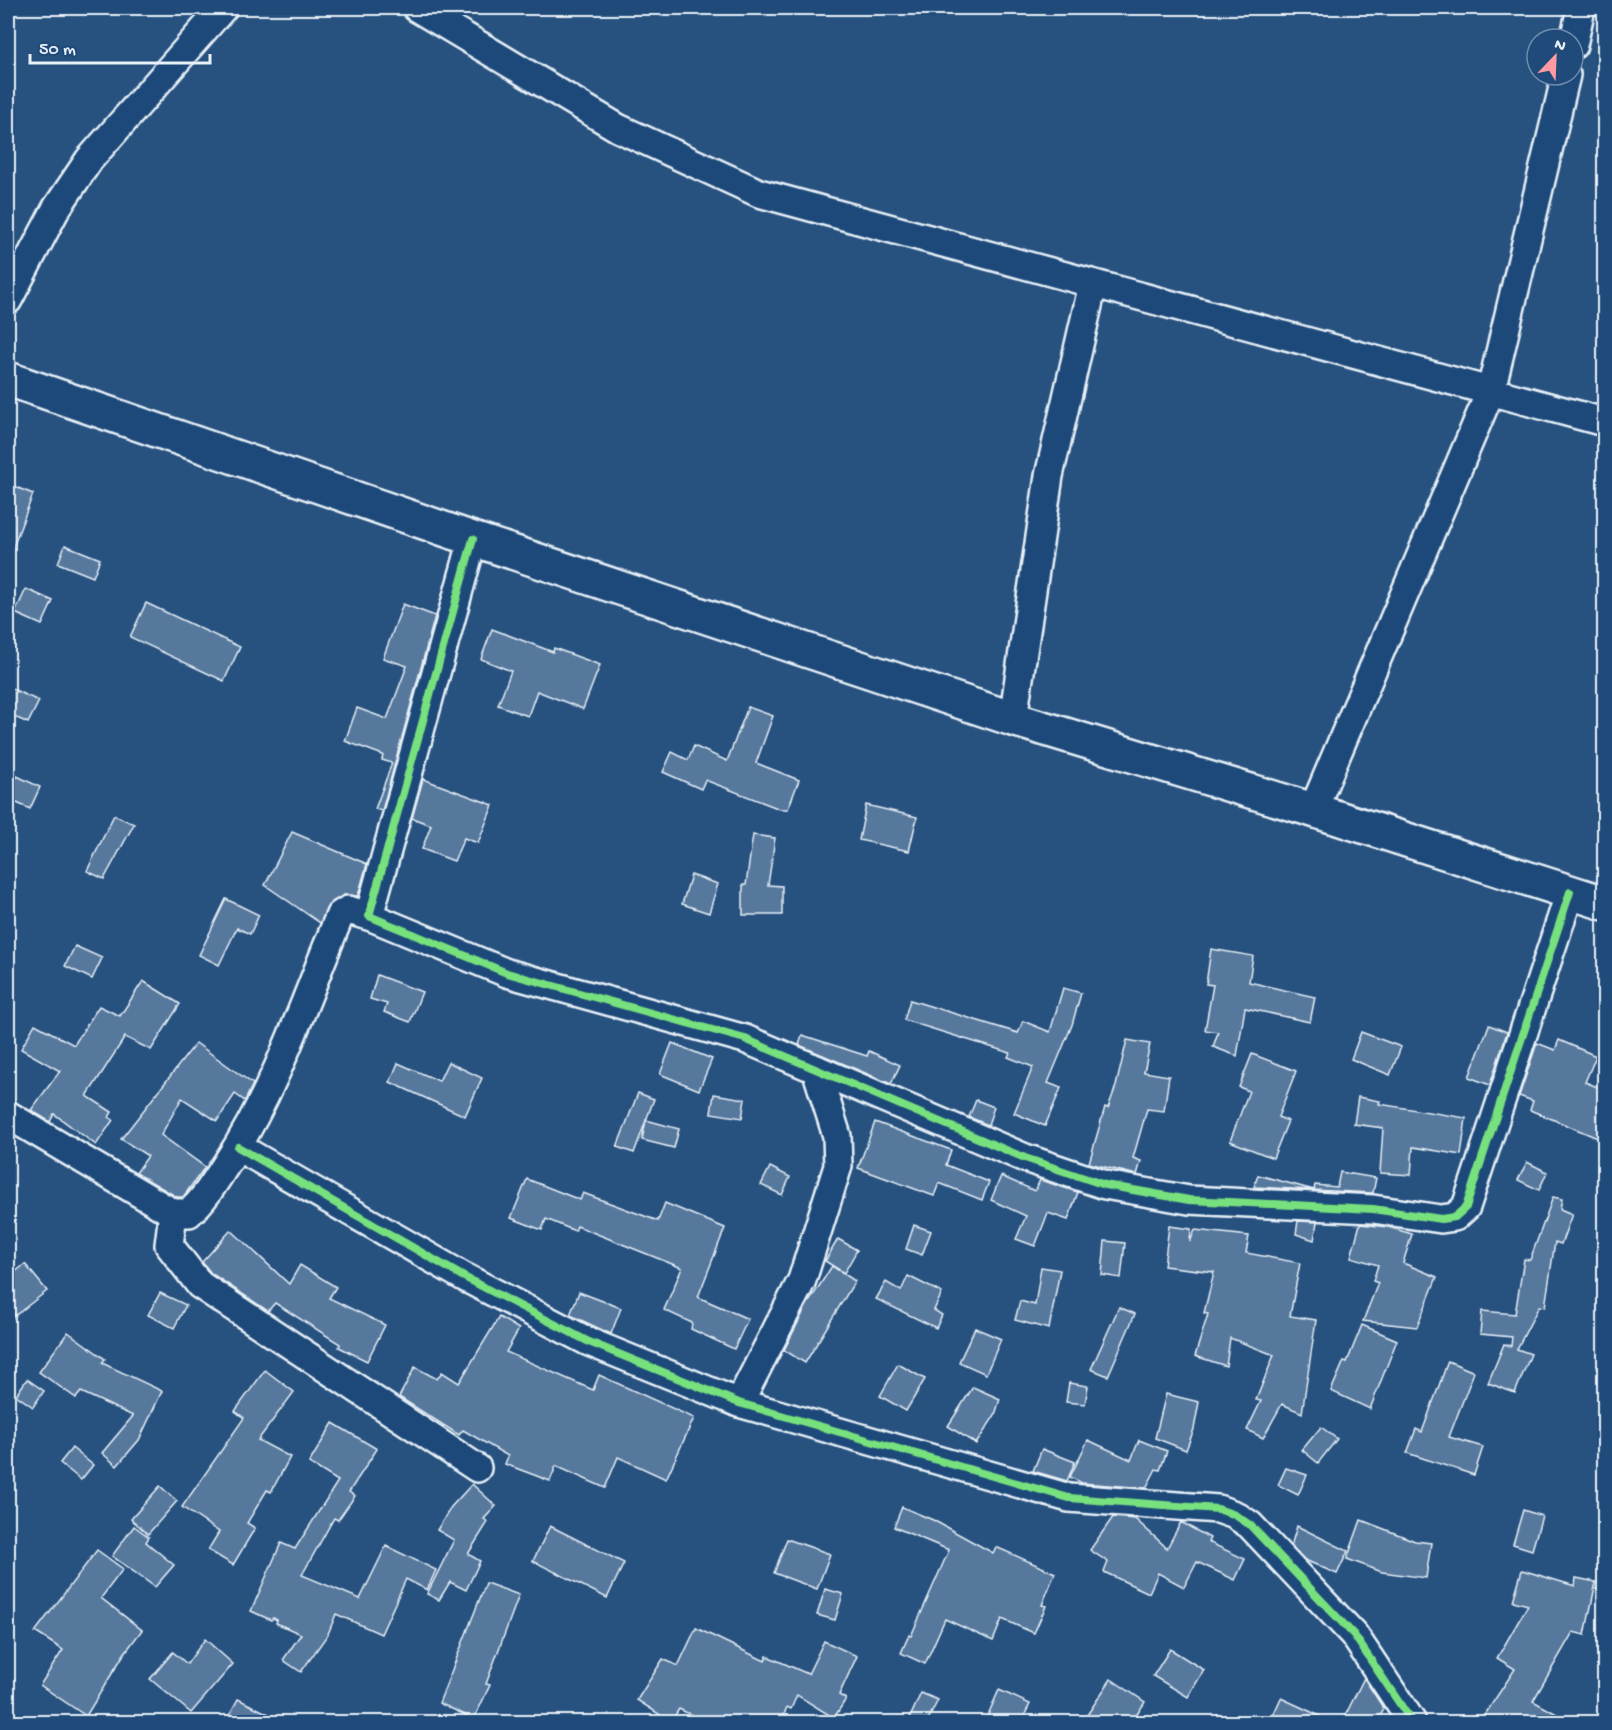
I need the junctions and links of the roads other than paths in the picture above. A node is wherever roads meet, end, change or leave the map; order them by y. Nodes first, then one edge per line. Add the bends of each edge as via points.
1 (223, 8) edge
2 (417, 8) edge
3 (1581, 8) edge
4 (1577, 27) edge
5 (1563, 87) edge
6 (1093, 284) junction
7 (8, 300) edge
8 (8, 379) edge
9 (1491, 390) junction
10 (1605, 422) edge
11 (473, 539) junction
12 (1013, 719) junction
13 (1313, 810) junction
14 (1570, 892) junction
15 (1605, 903) edge
16 (369, 916) junction
17 (816, 1069) junction
18 (8, 1114) edge
19 (238, 1147) junction
20 (173, 1214) junction
21 (739, 1403) junction
22 (477, 1468) dead end
23 (1412, 1722) edge

1 - 7 street via 89,160 56,209
2 - 6 street via 618,129 759,193
3 - 4 street
5 - 9 street
6 - 9 street
6 - 12 street via 1049,476
8 - 11 main road
9 - 10 street
9 - 13 street
11 - 12 main road
11 - 16 street
12 - 13 main road
13 - 14 main road
14 - 15 main road
14 - 17 street via 1466,1207 1455,1217 1441,1220 1373,1209 1189,1200 1105,1185 1025,1158
16 - 17 street via 507,973 745,1039
16 - 19 street via 348,909 340,915 272,1079
17 - 21 street via 837,1136 838,1166 802,1280
18 - 20 street
19 - 20 street via 201,1202 189,1213
19 - 21 street via 588,1342
20 - 22 street via 169,1245 200,1285
21 - 23 street via 1069,1498 1218,1509 1235,1515 1250,1525 1354,1635

